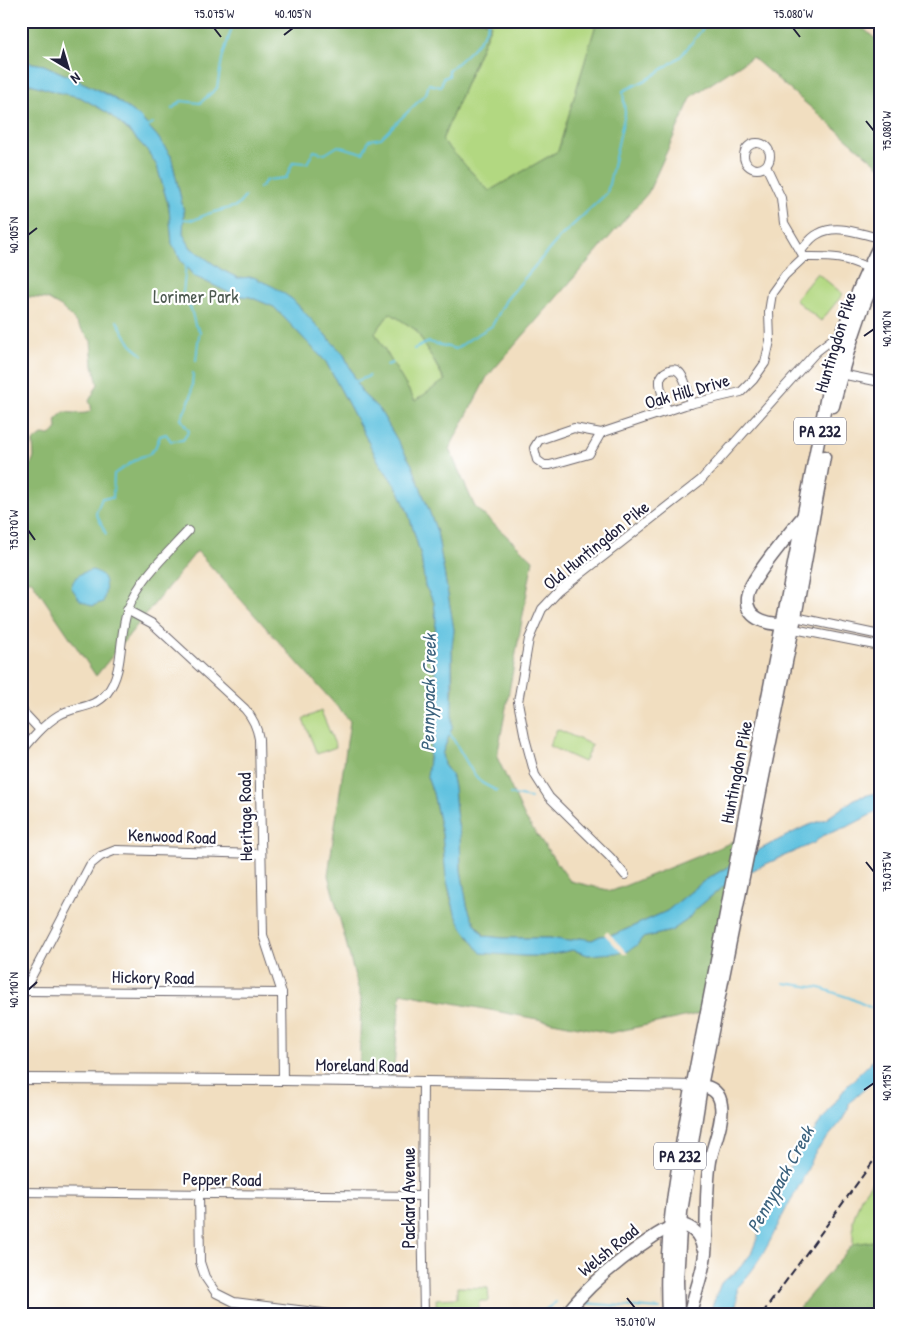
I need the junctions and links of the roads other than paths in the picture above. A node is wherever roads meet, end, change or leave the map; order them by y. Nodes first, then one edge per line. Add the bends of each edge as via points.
1 (766, 166) dead end
2 (880, 238) edge
3 (880, 245) edge
4 (802, 254) junction
5 (874, 268) edge
6 (842, 331) junction
7 (841, 374) junction
8 (880, 382) edge
9 (692, 404) junction
10 (667, 411) junction
11 (602, 432) junction
12 (803, 516) junction
13 (188, 531) dead end
14 (128, 610) junction
15 (794, 617) junction
16 (787, 627) junction
17 (880, 635) edge
18 (880, 646) edge
19 (21, 708) edge
20 (40, 730) junction
21 (21, 752) edge
22 (260, 854) junction
23 (625, 875) dead end
24 (24, 991) junction
25 (282, 993) junction
26 (21, 1001) edge
27 (710, 1024) junction
28 (21, 1059) edge
29 (22, 1079) edge
30 (283, 1080) junction
31 (423, 1082) junction
32 (696, 1086) junction
33 (21, 1192) edge
34 (199, 1193) junction
35 (422, 1196) junction
36 (674, 1225) junction
37 (705, 1255) junction
38 (331, 1314) edge
39 (424, 1314) edge
40 (566, 1314) edge
41 (668, 1314) edge
42 (678, 1314) edge
43 (690, 1314) edge

1 - 4 street via 780,198 784,223
2 - 4 street, Oak Hill Drive via 828,229 816,234
3 - 5 main road, Huntingdon Pike / PA 232
4 - 5 street via 833,256
4 - 9 street, Oak Hill Drive via 772,293 770,341 765,363 753,380 740,392
5 - 6 main road, Huntingdon Pike / PA 232 via 853,301
5 - 7 main road, Huntingdon Pike / PA 232
6 - 12 main road, Huntingdon Pike / PA 232
6 - 23 street, Old Huntingdon Pike via 817,351 701,480 559,591 542,609 529,639 518,702 535,775 549,797
7 - 8 street
7 - 15 main road, Huntingdon Pike / PA 232
9 - 10 street, Oak Hill Drive
9 - 10 street via 680,371 668,370 660,380
10 - 11 street, Oak Hill Drive
11 - 11 street, Oak Hill Drive via 574,428 543,437 535,445 534,455 547,465 585,456
12 - 16 main road, Huntingdon Pike / PA 232
12 - 16 main road via 764,566 747,597 758,620
13 - 14 street via 141,584
14 - 20 street via 116,672 107,692 86,707 60,714
14 - 22 street, Heritage Road via 153,624 252,718 258,729
15 - 16 main road, Huntingdon Pike / PA 232
15 - 17 street
16 - 18 street
16 - 27 main road, Huntingdon Pike / PA 232 via 750,842
16 - 27 main road, Huntingdon Pike / PA 232 via 738,850
19 - 20 street
20 - 21 street
22 - 24 street, Kenwood Road via 116,850 101,856 90,865
22 - 25 street, Heritage Road via 263,935
24 - 25 street, Hickory Road
24 - 26 street, Kenwood Road
25 - 30 street, Heritage Road
27 - 32 main road, Huntingdon Pike / PA 232
28 - 29 street
29 - 30 street, Moreland Road
30 - 31 street, Moreland Road
31 - 32 street, Moreland Road
31 - 35 street, Packard Avenue
32 - 36 main road, Huntingdon Pike / PA 232
32 - 37 main road via 713,1089 722,1105 707,1184
33 - 34 street, Pepper Road
34 - 35 street, Pepper Road
34 - 38 street via 200,1262 216,1294 234,1302
35 - 39 street, Packard Avenue
36 - 37 main road via 695,1230 702,1240
36 - 40 main road, Welsh Road via 618,1262 591,1285
36 - 41 main road, Huntingdon Pike / PA 232 via 666,1273
36 - 42 main road, Huntingdon Pike / PA 232
37 - 43 main road

